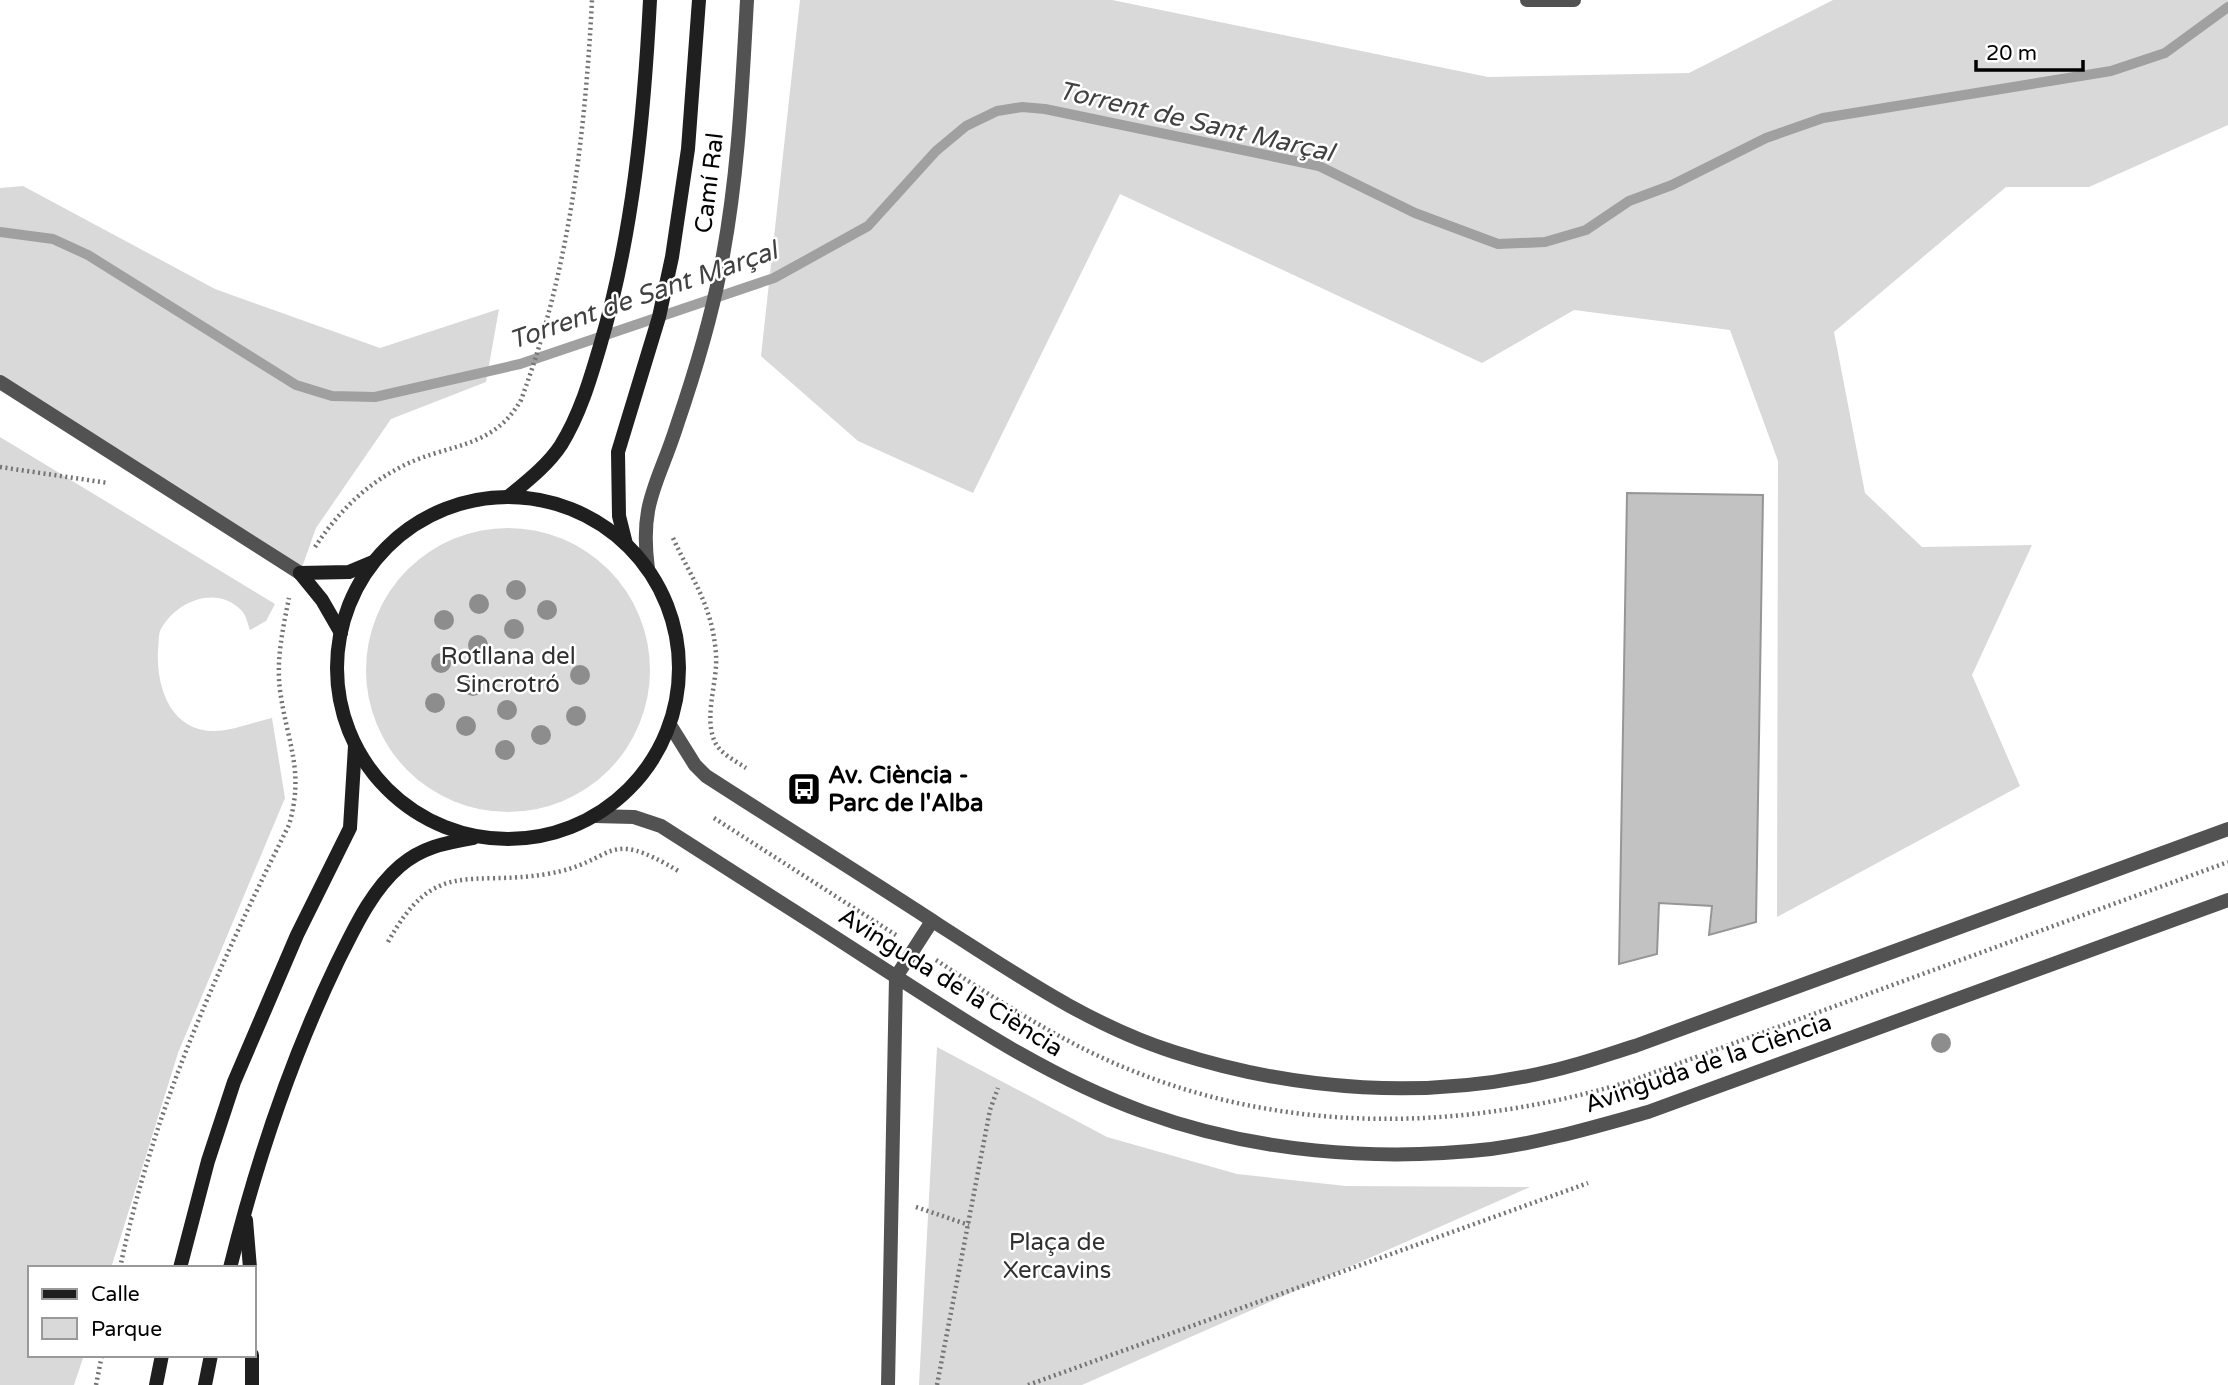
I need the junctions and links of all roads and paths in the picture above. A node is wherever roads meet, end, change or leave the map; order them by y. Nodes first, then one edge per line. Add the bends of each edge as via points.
1 (592, 0) edge
2 (650, 0) edge
3 (699, 0) edge
4 (747, 0) edge
5 (1527, 0) edge
6 (1574, 0) edge
7 (0, 382) edge
8 (0, 467) edge
9 (109, 483) dead end
10 (508, 497) junction
11 (671, 532) dead end
12 (626, 544) junction
13 (308, 558) dead end
14 (376, 561) junction
15 (648, 569) junction
16 (300, 573) junction
17 (292, 587) dead end
18 (341, 633) junction
19 (670, 725) junction
20 (355, 745) junction
21 (746, 768) dead end
22 (594, 816) junction
23 (714, 818) dead end
24 (2228, 829) edge
25 (479, 837) junction
26 (2228, 862) edge
27 (680, 872) dead end
28 (2228, 900) edge
29 (932, 920) junction
30 (878, 923) dead end
31 (388, 942) dead end
32 (948, 968) dead end
33 (896, 977) junction
34 (1854, 985) dead end
35 (1859, 998) junction
36 (1862, 1006) dead end
37 (1038, 1010) dead end
38 (1031, 1021) junction
39 (1027, 1029) dead end
40 (998, 1088) dead end
41 (1588, 1183) dead end
42 (909, 1205) dead end
43 (245, 1206) junction
44 (968, 1225) junction
45 (121, 1266) edge
46 (181, 1266) edge
47 (230, 1266) edge
48 (250, 1266) edge
49 (102, 1357) edge
50 (162, 1357) edge
51 (211, 1357) edge
52 (253, 1357) edge
53 (96, 1385) edge
54 (156, 1385) edge
55 (205, 1385) edge
56 (252, 1385) edge
57 (888, 1385) edge
58 (937, 1385) edge
59 (1028, 1385) edge

1 - 13 path via 572,211 557,288 532,371 512,415 494,433 425,455 379,480 337,517
2 - 10 main road via 635,178 618,278 595,361 578,413 559,447
3 - 12 main road via 688,149 672,257 618,452 619,516
4 - 15 street, Camí Ral via 740,121 720,271 703,345 648,503 643,534
5 - 6 street
7 - 16 street
8 - 9 path
10 - 12 main road via 571,509
10 - 14 main road via 470,502 434,514 402,534
11 - 21 path via 701,588 709,615 716,653 711,717 714,740 723,753
12 - 15 main road
14 - 16 main road via 349,572
14 - 18 main road via 354,595
15 - 19 main road via 665,600 678,644 679,679
16 - 18 main road
17 - 45 path via 279,664 298,784 289,825 202,1007 171,1088
18 - 20 main road via 340,697
19 - 22 main road via 644,772
19 - 29 street, Avinguda de la Ciència via 706,776
20 - 25 main road via 377,779 406,806 441,826
20 - 46 main road via 351,828 285,960 234,1082
22 - 25 main road via 545,836
22 - 33 street, Avinguda de la Ciència via 634,817 662,826
23 - 30 path, Avinguda de la Ciència
24 - 29 street, Avinguda de la Ciència via 1635,1045 1554,1071 1458,1086 1390,1089 1305,1083 1172,1052 1060,1002
25 - 43 main road via 429,846 402,864 371,900 306,1031
26 - 35 path, Avinguda de la Ciència
27 - 31 path via 648,853 623,847 554,873 457,879 416,899
28 - 33 street, Avinguda de la Ciència via 1648,1112 1492,1149 1422,1154 1281,1146 1213,1133 1145,1112 1013,1052
29 - 33 street
32 - 38 path, Avinguda de la Ciència
33 - 57 street
34 - 35 path, Avinguda de la Ciència
35 - 36 path, Avinguda de la Ciència
35 - 38 path, Avinguda de la Ciència via 1587,1094 1484,1115 1426,1120 1267,1110 1140,1073
37 - 38 path, Avinguda de la Ciència
38 - 39 path, Avinguda de la Ciència
40 - 44 path
41 - 59 path
42 - 44 path
43 - 47 main road
43 - 48 main road
44 - 58 path
49 - 53 path
50 - 54 main road
51 - 55 main road
52 - 56 main road

